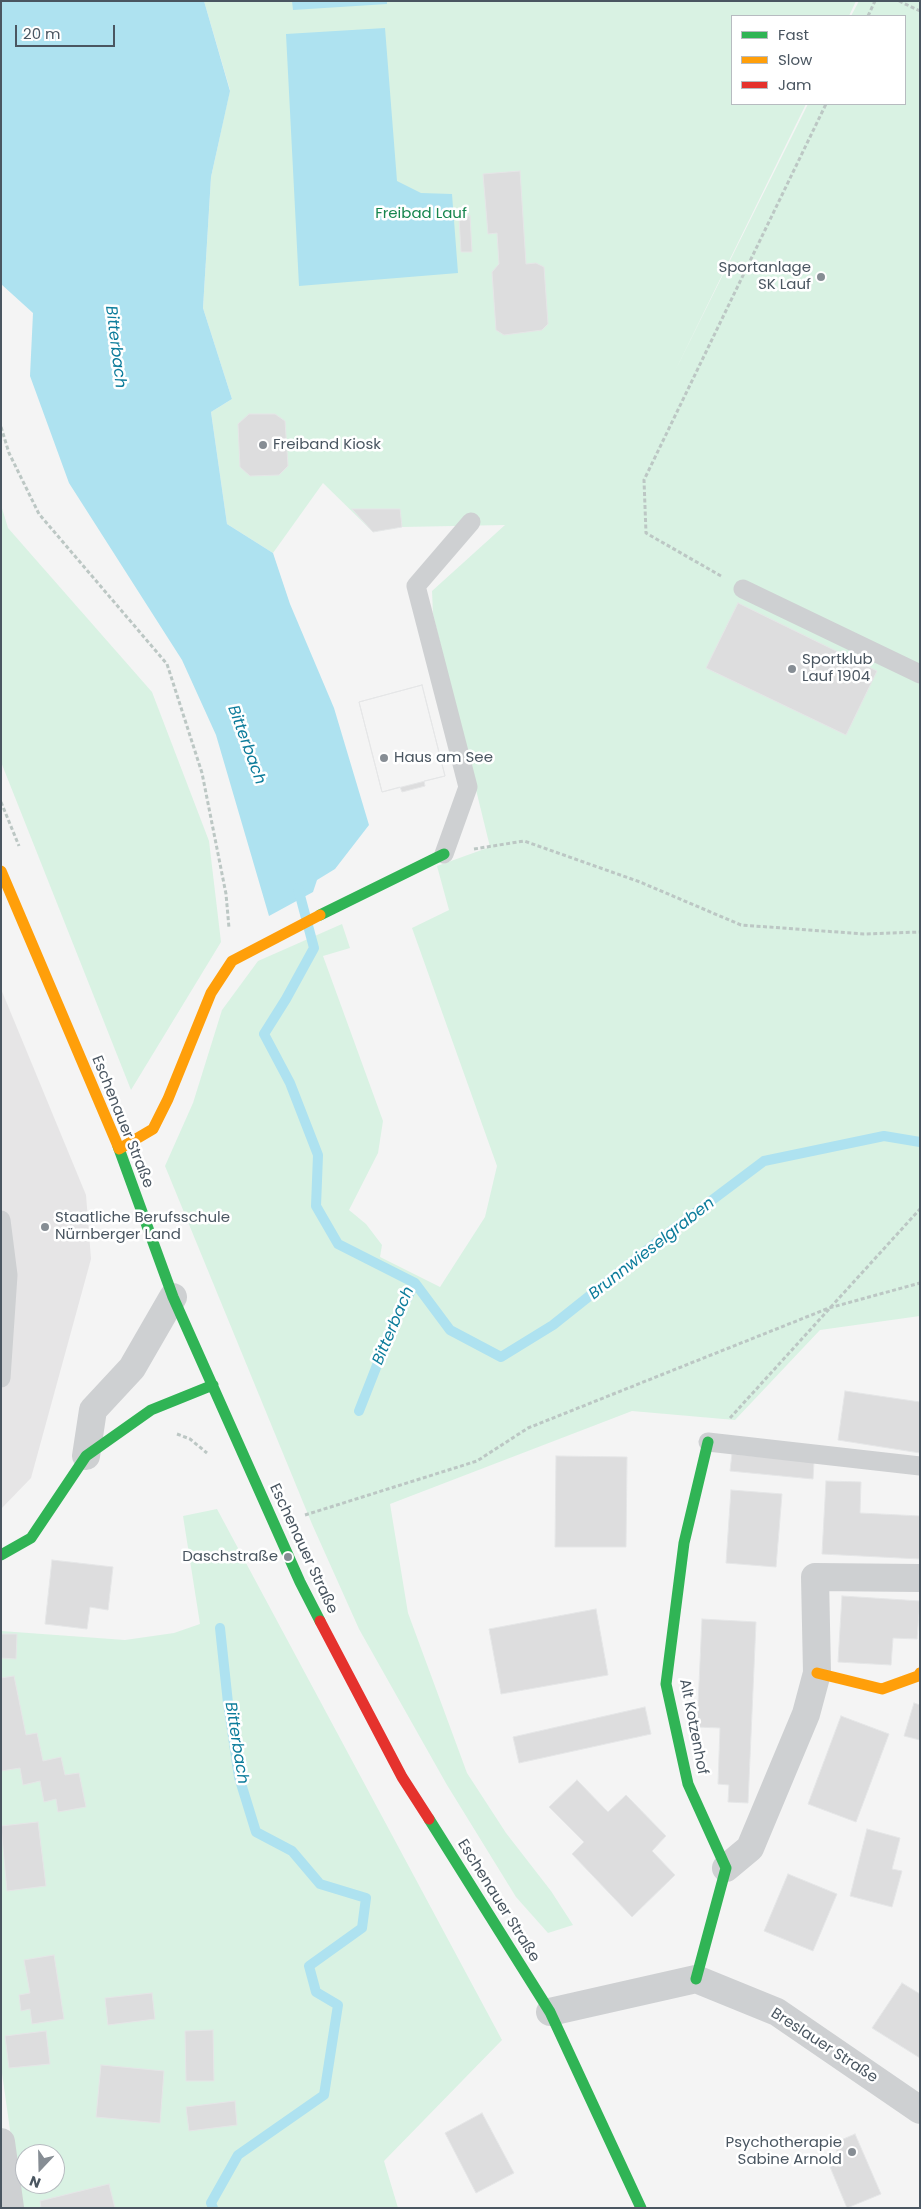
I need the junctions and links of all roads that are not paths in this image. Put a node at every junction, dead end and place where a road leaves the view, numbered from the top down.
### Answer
1 (471, 522) dead end
2 (743, 588) road end
3 (920, 674) edge
4 (444, 854) joint
5 (1, 871) edge
6 (119, 1149) junction
7 (1, 1220) edge
8 (173, 1297) junction
9 (1, 1378) edge
10 (213, 1385) junction
11 (708, 1442) joint
12 (86, 1456) junction
13 (920, 1466) edge
14 (1, 1555) edge
15 (920, 1578) edge
16 (816, 1673) junction
17 (920, 1673) edge
18 (726, 1868) junction
19 (696, 1979) junction
20 (550, 2012) junction
21 (920, 2110) edge
22 (1, 2142) edge
23 (10, 2208) edge
24 (641, 2208) edge

1 - 4 lane
2 - 3 lane
4 - 6 main road
5 - 6 main road, Eschenauer Straße
6 - 8 main road, Eschenauer Straße
7 - 9 lane
8 - 10 main road, Eschenauer Straße
8 - 12 street
10 - 12 main road
10 - 20 main road, Eschenauer Straße
11 - 13 lane
11 - 18 main road, Alt Kotzenhof
12 - 14 main road
15 - 16 street
16 - 17 main road
16 - 18 street
18 - 19 main road
19 - 20 street
19 - 21 street, Breslauer Straße
20 - 24 main road, Eschenauer Straße
22 - 23 street

